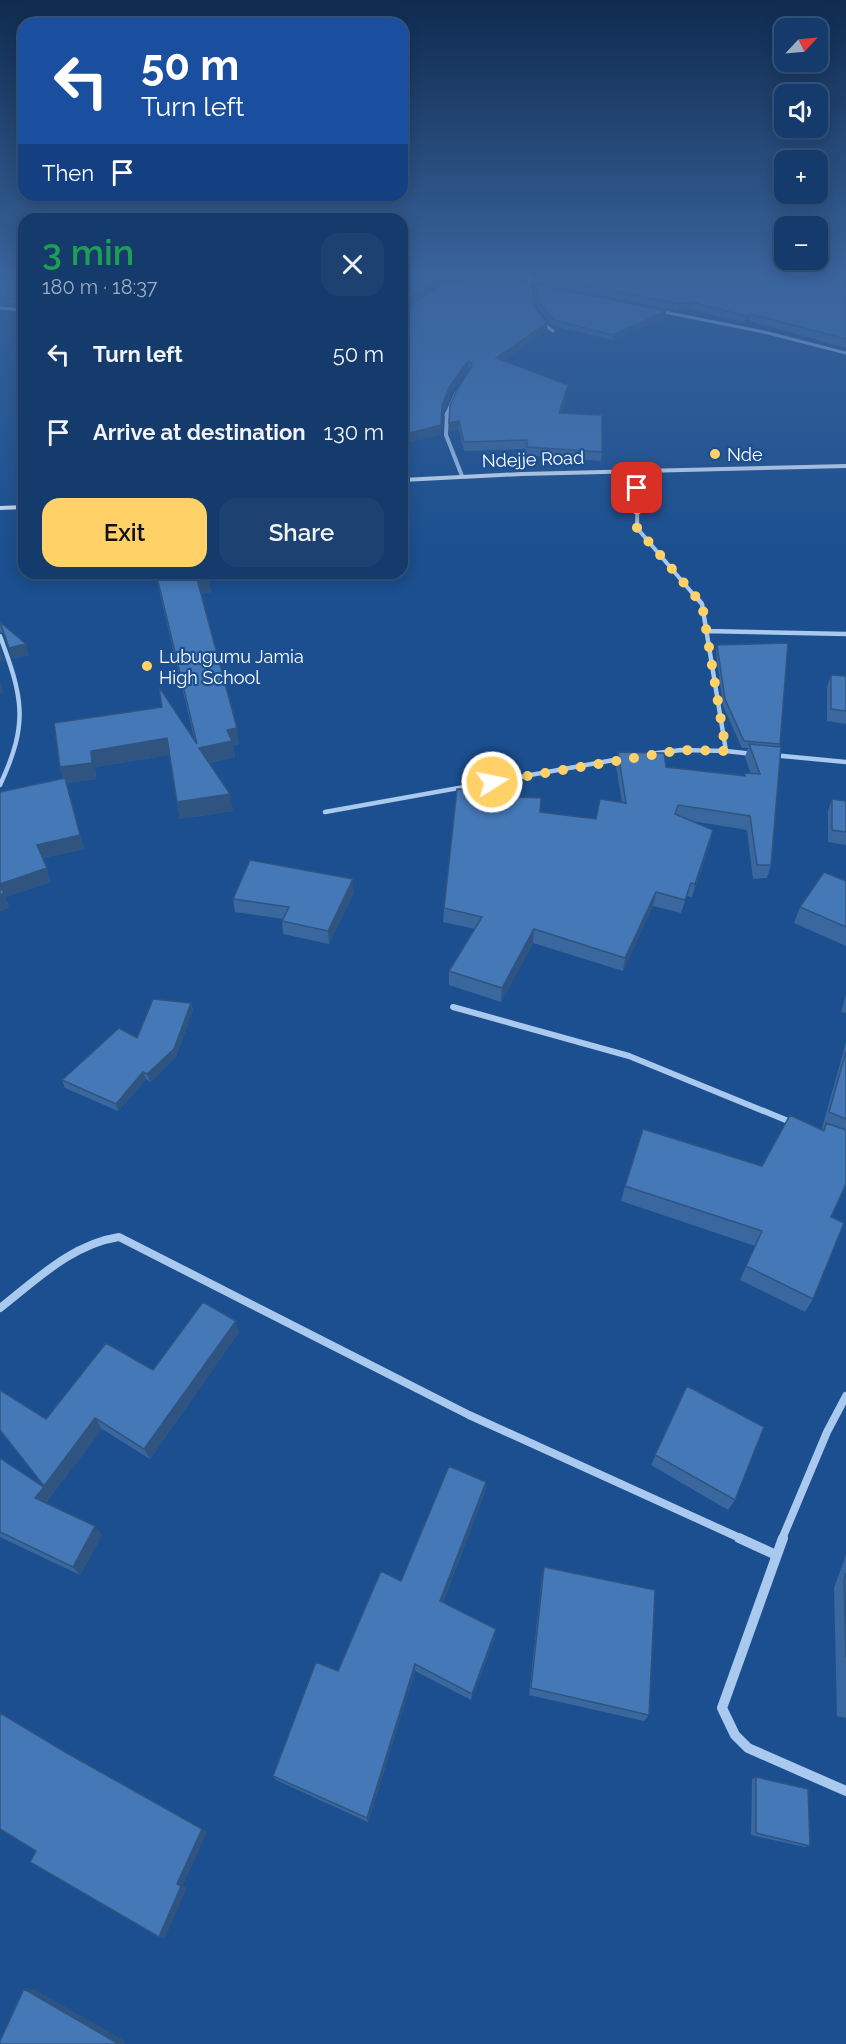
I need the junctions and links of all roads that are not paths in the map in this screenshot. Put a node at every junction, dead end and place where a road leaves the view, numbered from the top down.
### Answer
1 (458, 390) edge
2 (846, 466) edge
3 (638, 471) junction
4 (462, 476) junction
5 (408, 480) edge
6 (18, 507) edge
7 (0, 508) edge
8 (705, 631) junction
9 (846, 634) edge
10 (0, 636) edge
11 (726, 751) junction
12 (647, 754) edge
13 (636, 756) edge
14 (846, 762) edge
15 (0, 785) edge
16 (325, 812) dead end
17 (453, 1007) dead end
18 (805, 1128) edge
19 (0, 1308) edge
20 (846, 1396) edge
21 (776, 1556) junction
22 (846, 1791) edge

1 - 4 street
2 - 3 street, Ndejje Road
3 - 4 street, Ndejje Road
3 - 8 street
4 - 5 street, Ndejje Road
6 - 7 street
8 - 9 street
8 - 11 street
10 - 15 street
11 - 12 street
11 - 14 street
13 - 16 street
17 - 18 street
19 - 21 street
20 - 21 street
21 - 22 street

